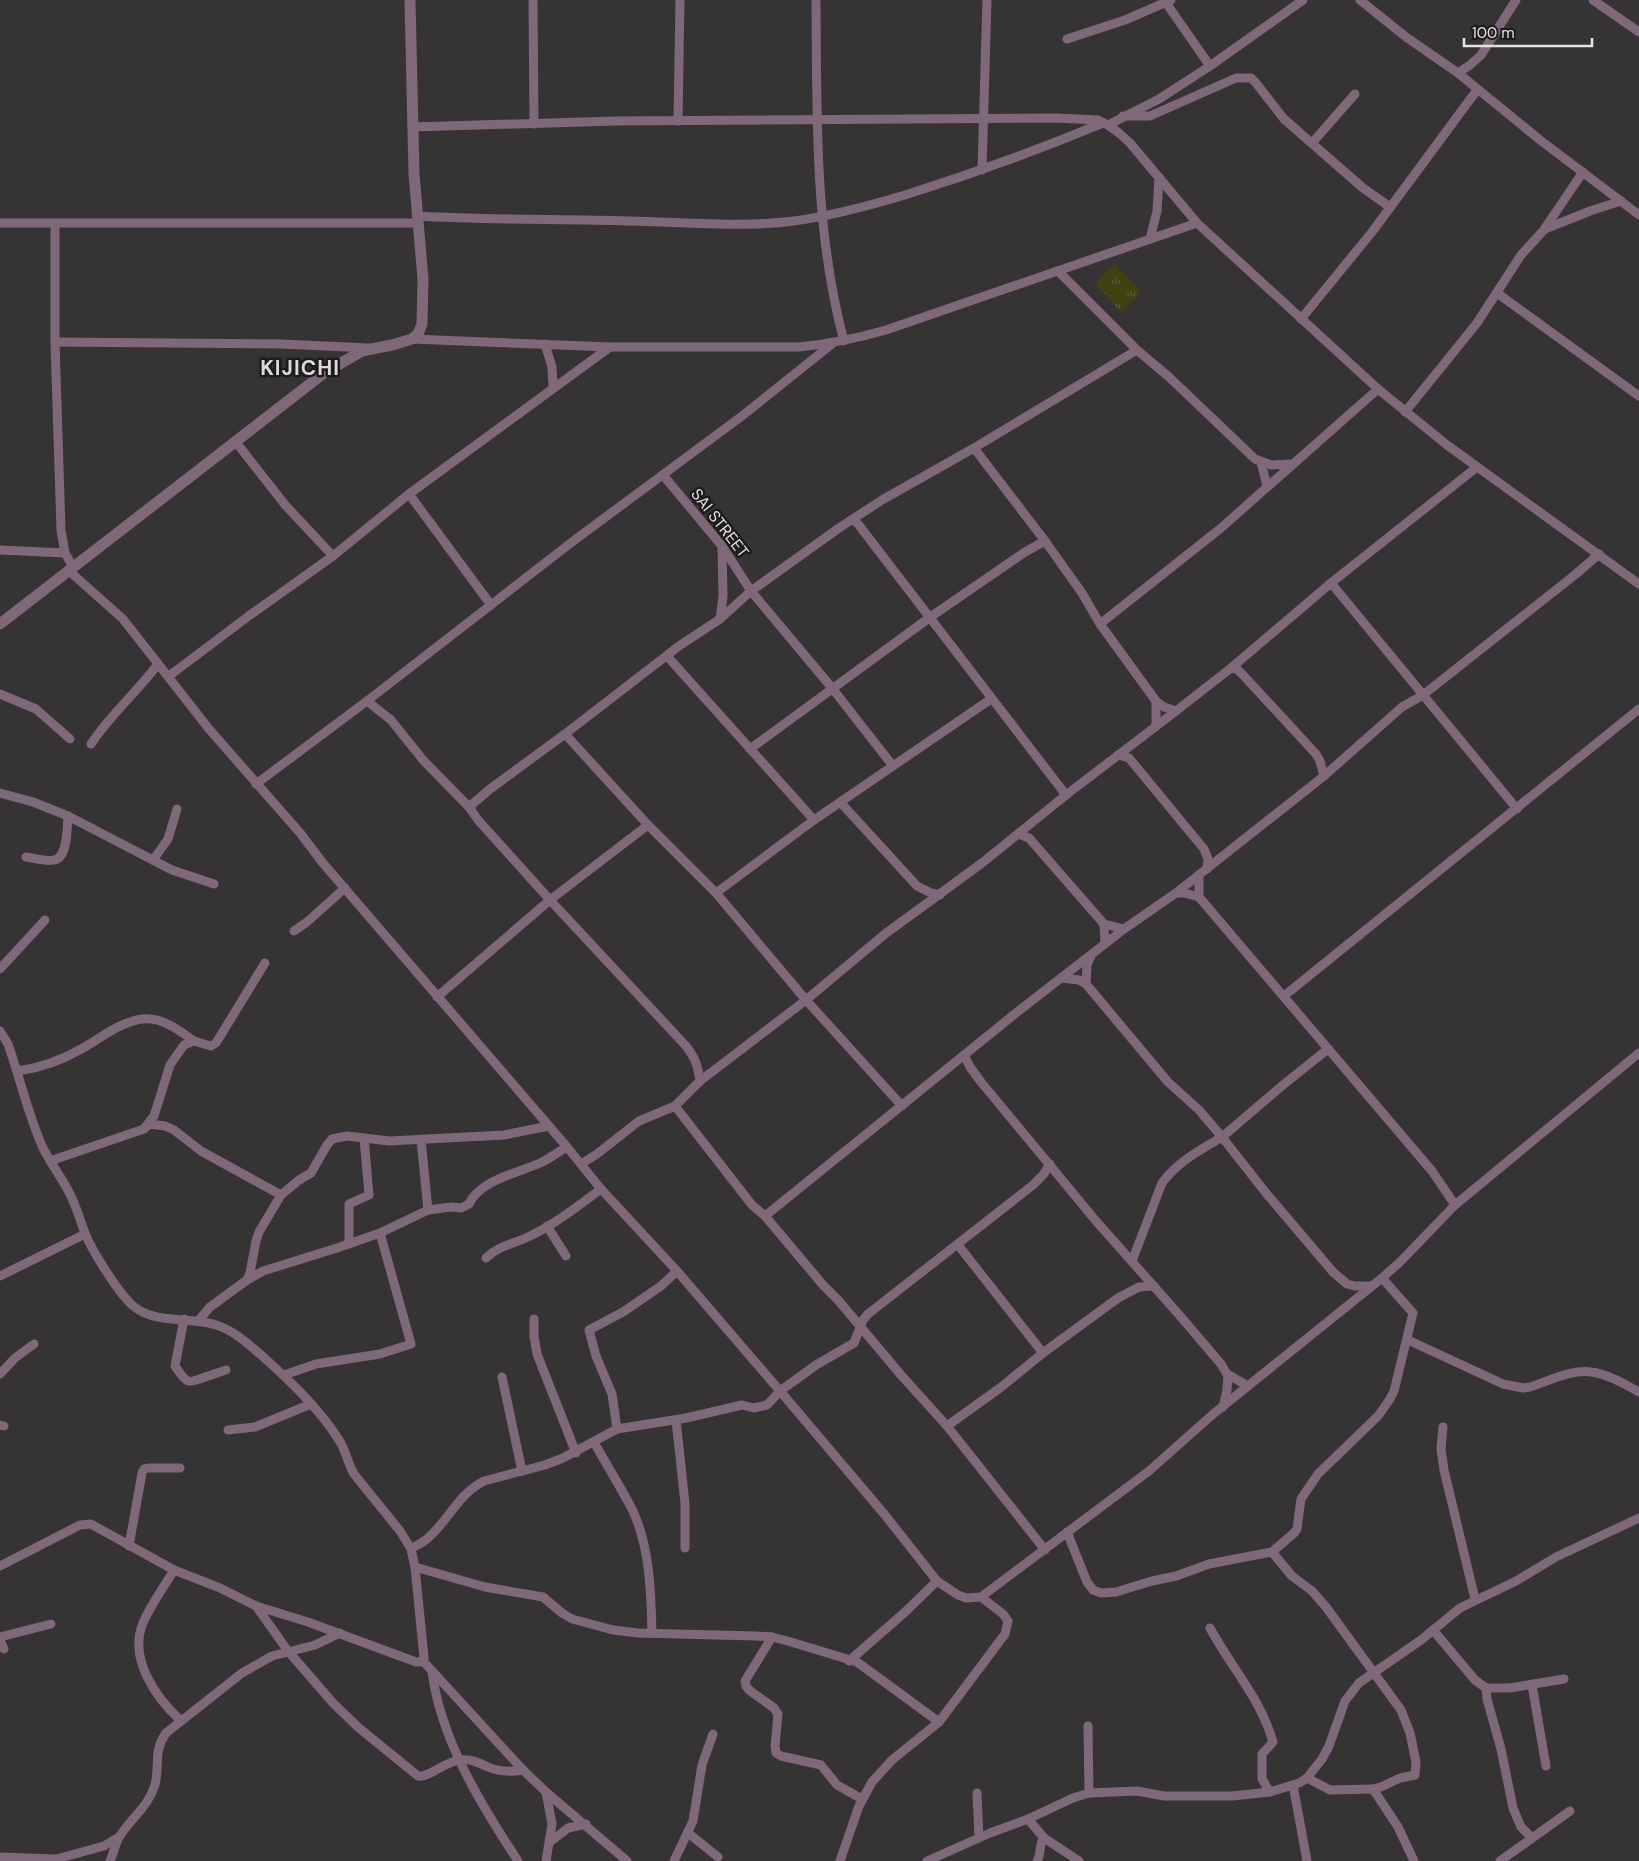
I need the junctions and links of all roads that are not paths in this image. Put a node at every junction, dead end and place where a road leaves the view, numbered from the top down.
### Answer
1 (410, 0) edge
2 (533, 0) edge
3 (680, 0) edge
4 (816, 0) edge
5 (987, 0) edge
6 (1303, 0) edge
7 (1360, 0) edge
8 (1516, 0) edge
9 (1593, 0) edge
10 (1167, 1) edge
11 (1639, 32) edge
12 (1067, 39) dead end
13 (1210, 66) junction
14 (1458, 73) junction
15 (1477, 90) junction
16 (1355, 94) dead end
17 (1124, 116) junction
18 (817, 119) junction
19 (984, 119) junction
20 (678, 121) junction
21 (534, 124) junction
22 (1106, 124) junction
23 (412, 128) junction
24 (1312, 144) junction
25 (982, 170) junction
26 (1583, 172) junction
27 (1159, 178) junction
28 (1621, 202) junction
29 (1390, 207) junction
30 (1639, 215) edge
31 (823, 216) junction
32 (417, 219) junction
33 (0, 223) edge
34 (1197, 223) junction
35 (55, 224) junction
36 (1543, 231) junction
37 (1150, 239) junction
38 (1058, 271) junction
39 (1497, 293) junction
40 (1301, 319) junction
41 (412, 339) junction
42 (844, 341) junction
43 (55, 342) junction
44 (834, 342) junction
45 (544, 344) junction
46 (610, 347) junction
47 (372, 348) junction
48 (1137, 350) junction
49 (553, 387) junction
50 (1378, 389) junction
51 (1639, 396) edge
52 (1405, 412) junction
53 (235, 441) junction
54 (974, 448) junction
55 (1261, 462) junction
56 (1291, 464) junction
57 (1477, 467) junction
58 (663, 475) junction
59 (1267, 486) junction
60 (409, 494) junction
61 (853, 520) junction
62 (1046, 541) junction
63 (722, 546) junction
64 (0, 550) edge
65 (65, 553) junction
66 (1598, 554) junction
67 (333, 556) junction
68 (70, 568) junction
69 (1331, 583) junction
70 (1639, 584) edge
71 (751, 591) junction
72 (491, 605) junction
73 (930, 618) junction
74 (720, 619) junction
75 (0, 624) edge
76 (1100, 624) junction
77 (667, 656) junction
78 (158, 664) junction
79 (1231, 668) junction
80 (169, 676) junction
81 (832, 688) junction
82 (0, 694) edge
83 (1423, 695) junction
84 (991, 700) junction
85 (367, 701) junction
86 (1156, 701) junction
87 (1639, 709) edge
88 (1176, 711) junction
89 (1156, 726) junction
90 (566, 734) junction
91 (70, 739) dead end
92 (90, 744) dead end
93 (750, 749) junction
94 (1118, 755) junction
95 (893, 766) junction
96 (1324, 776) junction
97 (256, 784) junction
98 (0, 793) edge
99 (1066, 795) junction
100 (841, 803) junction
101 (469, 807) junction
102 (1517, 809) junction
103 (177, 810) dead end
104 (68, 816) junction
105 (814, 820) junction
106 (648, 825) junction
107 (1019, 834) junction
108 (26, 857) dead end
109 (153, 860) junction
110 (1208, 869) junction
111 (1199, 876) junction
112 (214, 884) dead end
113 (345, 888) junction
114 (716, 893) junction
115 (1176, 893) junction
116 (940, 895) junction
117 (1200, 897) junction
118 (550, 900) junction
119 (45, 920) dead end
120 (1104, 924) junction
121 (1124, 929) junction
122 (294, 931) dead end
123 (1105, 944) junction
124 (1091, 956) junction
125 (265, 962) dead end
126 (0, 969) edge
127 (1062, 978) junction
128 (1086, 984) junction
129 (1284, 996) junction
130 (437, 997) junction
131 (806, 1000) junction
132 (0, 1031) edge
133 (194, 1041) junction
134 (1328, 1049) junction
135 (1639, 1053) edge
136 (964, 1055) junction
137 (18, 1071) junction
138 (700, 1081) junction
139 (675, 1106) junction
140 (902, 1106) junction
141 (549, 1126) junction
142 (144, 1129) junction
143 (1222, 1137) junction
144 (364, 1138) junction
145 (421, 1140) junction
146 (567, 1147) junction
147 (50, 1161) junction
148 (581, 1164) junction
149 (1050, 1164) junction
150 (600, 1189) junction
151 (281, 1195) junction
152 (1455, 1205) junction
153 (428, 1210) junction
154 (765, 1216) junction
155 (547, 1226) junction
156 (380, 1233) junction
157 (85, 1234) junction
158 (349, 1244) junction
159 (958, 1245) junction
160 (566, 1256) dead end
161 (486, 1258) dead end
162 (1132, 1261) junction
163 (677, 1271) junction
164 (0, 1276) edge
165 (1382, 1278) junction
166 (247, 1280) junction
167 (1154, 1286) junction
168 (1371, 1286) junction
169 (534, 1318) dead end
170 (184, 1319) junction
171 (199, 1320) junction
172 (861, 1328) junction
173 (1408, 1340) junction
174 (34, 1344) dead end
175 (1043, 1353) junction
176 (226, 1370) dead end
177 (0, 1374) edge
178 (1227, 1374) junction
179 (284, 1375) junction
180 (502, 1377) dead end
181 (1248, 1386) junction
182 (780, 1391) junction
183 (1639, 1392) edge
184 (311, 1404) junction
185 (1223, 1407) junction
186 (676, 1420) junction
187 (947, 1426) junction
188 (1443, 1427) dead end
189 (617, 1429) junction
190 (228, 1430) dead end
191 (594, 1442) junction
192 (576, 1453) junction
193 (180, 1468) dead end
194 (522, 1470) junction
195 (1639, 1518) edge
196 (1067, 1532) junction
197 (129, 1546) junction
198 (685, 1548) dead end
199 (411, 1549) junction
200 (1046, 1550) junction
201 (1272, 1552) junction
202 (0, 1566) edge
203 (415, 1567) junction
204 (174, 1570) junction
205 (938, 1581) junction
206 (981, 1597) junction
207 (1476, 1600) junction
208 (256, 1606) junction
209 (51, 1624) dead end
210 (1210, 1628) dead end
211 (1434, 1630) junction
212 (340, 1634) junction
213 (652, 1634) junction
214 (0, 1637) edge
215 (772, 1637) junction
216 (288, 1651) junction
217 (422, 1661) junction
218 (849, 1661) junction
219 (432, 1670) junction
220 (1373, 1674) junction
221 (1564, 1679) dead end
222 (1532, 1685) junction
223 (1486, 1688) junction
224 (181, 1721) junction
225 (939, 1722) junction
226 (1088, 1726) dead end
227 (713, 1734) dead end
228 (459, 1760) junction
229 (1546, 1766) dead end
230 (523, 1770) junction
231 (1307, 1778) junction
232 (1292, 1786) junction
233 (1373, 1789) junction
234 (546, 1792) junction
235 (1270, 1792) junction
236 (977, 1793) dead end
237 (1088, 1793) junction
238 (862, 1799) junction
239 (1570, 1811) dead end
240 (1028, 1819) junction
241 (586, 1824) junction
242 (688, 1833) junction
243 (119, 1837) junction
244 (1532, 1837) junction
245 (979, 1838) junction
246 (1044, 1838) junction
247 (550, 1842) junction
248 (0, 1857) edge
249 (718, 1857) dead end
250 (1505, 1860) edge
251 (110, 1861) edge
252 (518, 1861) edge
253 (546, 1861) edge
254 (628, 1861) edge
255 (674, 1861) edge
256 (840, 1861) edge
257 (927, 1861) edge
258 (1037, 1861) edge
259 (1079, 1861) edge
260 (1307, 1861) edge
261 (1414, 1861) edge

1 - 23 street
2 - 21 street
3 - 20 street
4 - 18 street
5 - 19 street
6 - 13 street
7 - 14 street
8 - 14 street
9 - 11 street
10 - 12 street
10 - 13 street
13 - 17 street
14 - 15 street
15 - 26 street
15 - 29 street
16 - 24 street
17 - 22 street
17 - 24 street
18 - 19 street
18 - 20 street
18 - 31 street
19 - 22 street
19 - 25 street
20 - 21 street
21 - 23 street
22 - 25 street
22 - 27 street
23 - 32 street
24 - 29 street
25 - 31 street
26 - 28 street
26 - 36 street
27 - 34 street
27 - 37 street
28 - 30 street
28 - 36 street
29 - 40 street
31 - 32 street
31 - 42 street
32 - 35 street
32 - 41 street
33 - 35 street
34 - 37 street
34 - 40 street
35 - 43 street
36 - 39 street
37 - 38 street
38 - 42 street
38 - 48 street
39 - 51 street
39 - 52 street
40 - 50 street
41 - 45 street
41 - 47 street
42 - 44 street
43 - 47 street
43 - 65 street
44 - 46 street
44 - 58 street
45 - 46 street
45 - 49 street
46 - 49 street
47 - 53 street
48 - 54 street
48 - 55 street
49 - 60 street
50 - 52 street
50 - 56 street
52 - 57 street
53 - 67 street
53 - 68 street
54 - 61 street
54 - 62 street
55 - 56 street
55 - 59 street
56 - 59 street
57 - 66 street
57 - 69 street
58 - 63 street, SAI STREET
58 - 72 street
59 - 76 street
60 - 67 street
60 - 72 street
61 - 71 street
61 - 73 street
62 - 73 street
62 - 76 street
63 - 71 street, SAI STREET
63 - 74 street
64 - 65 street
65 - 68 street
66 - 70 street
66 - 83 street
67 - 80 street
68 - 75 street
68 - 78 street
69 - 79 street
69 - 83 street
71 - 74 street
71 - 81 street, SAI STREET
72 - 85 street
73 - 81 street
73 - 84 street
74 - 77 street
76 - 86 street
77 - 90 street
77 - 93 street
78 - 80 street
78 - 92 street
79 - 88 street
79 - 96 street
80 - 97 street
81 - 93 street
81 - 95 street, SAI STREET
82 - 91 street
83 - 96 street
83 - 102 street
84 - 95 street
84 - 99 street
85 - 97 street
85 - 101 street
86 - 88 street
86 - 89 street
87 - 102 street
88 - 89 street
89 - 94 street
90 - 101 street
90 - 106 street
93 - 105 street
94 - 99 street
94 - 110 street
95 - 100 street
96 - 110 street
97 - 113 street
98 - 104 street
99 - 107 street
100 - 105 street
100 - 116 street
101 - 118 street
102 - 129 street
103 - 109 street
104 - 108 street
104 - 109 street
105 - 114 street
106 - 114 street
106 - 118 street
107 - 116 street
107 - 120 street
109 - 112 street
110 - 111 street
111 - 115 street
111 - 117 street
113 - 122 street
113 - 130 street
114 - 131 street
115 - 117 street
115 - 121 street
116 - 131 street
117 - 129 street
118 - 130 street
118 - 138 street
119 - 126 street
120 - 121 street
120 - 123 street
121 - 123 street
123 - 124 street
124 - 127 street
124 - 128 street
125 - 133 street
127 - 128 street
127 - 136 street
128 - 143 street
129 - 134 street
130 - 141 street
131 - 138 street
131 - 140 street
132 - 137 street
133 - 137 street
133 - 142 street
134 - 143 street
134 - 152 street
135 - 152 street
136 - 140 street
136 - 149 street
137 - 147 street
138 - 139 street
139 - 148 street
139 - 154 street
140 - 154 street
141 - 145 street
141 - 146 street
142 - 147 street
142 - 151 street
143 - 162 street
143 - 168 street
144 - 145 street
144 - 151 street
144 - 158 street
145 - 153 street
146 - 148 street
146 - 153 street
147 - 157 street
148 - 150 street
149 - 159 street
149 - 162 street
150 - 155 street
150 - 163 street
151 - 166 street
152 - 165 street
153 - 156 street
154 - 172 street
155 - 160 street
155 - 161 street
156 - 158 street
156 - 179 street
157 - 164 street
157 - 170 street
158 - 166 street
159 - 172 street
159 - 175 street
162 - 167 street
163 - 182 street
163 - 189 street
165 - 168 street
165 - 173 street
166 - 171 street
167 - 175 street
167 - 178 street
168 - 181 street
169 - 192 street
170 - 171 street
170 - 176 street
171 - 179 street
172 - 182 street
172 - 187 street
173 - 183 street
173 - 201 street
174 - 177 street
175 - 187 street
178 - 181 street
178 - 185 street
179 - 184 street
180 - 194 street
181 - 185 street
182 - 186 street
182 - 205 street
184 - 190 street
184 - 199 street
185 - 196 street
186 - 189 street
186 - 198 street
187 - 200 street
188 - 207 street
189 - 191 street
191 - 192 street
191 - 213 street
192 - 194 street
193 - 197 street
194 - 199 street
195 - 207 street
196 - 200 street
196 - 201 street
197 - 202 street
197 - 204 street
199 - 203 street
200 - 206 street
201 - 220 street
203 - 213 street
203 - 217 street
204 - 208 street
204 - 224 street
205 - 206 street
205 - 218 street
206 - 225 street
207 - 211 street
208 - 212 street
208 - 216 street
209 - 214 street
210 - 235 street
211 - 220 street
211 - 223 street
212 - 216 street
212 - 217 street
213 - 215 street
215 - 218 street
215 - 238 street
216 - 224 street
216 - 228 street
217 - 219 street
218 - 225 street
219 - 228 street
219 - 230 street
220 - 231 street
220 - 233 street
221 - 222 street
222 - 223 street
222 - 229 street
223 - 244 street
224 - 243 street
225 - 238 street
226 - 237 street
227 - 242 street
228 - 230 street
228 - 252 street
230 - 234 street
231 - 232 street
231 - 233 street
232 - 235 street
232 - 260 street
233 - 261 street
234 - 241 street
234 - 247 street
235 - 237 street
236 - 245 street
237 - 240 street
238 - 256 street
239 - 244 street
240 - 245 street
240 - 246 street
241 - 247 street
241 - 254 street
242 - 249 street
242 - 255 street
243 - 248 street
243 - 251 street
244 - 250 street
245 - 257 street
246 - 258 street
246 - 259 street
247 - 253 street

